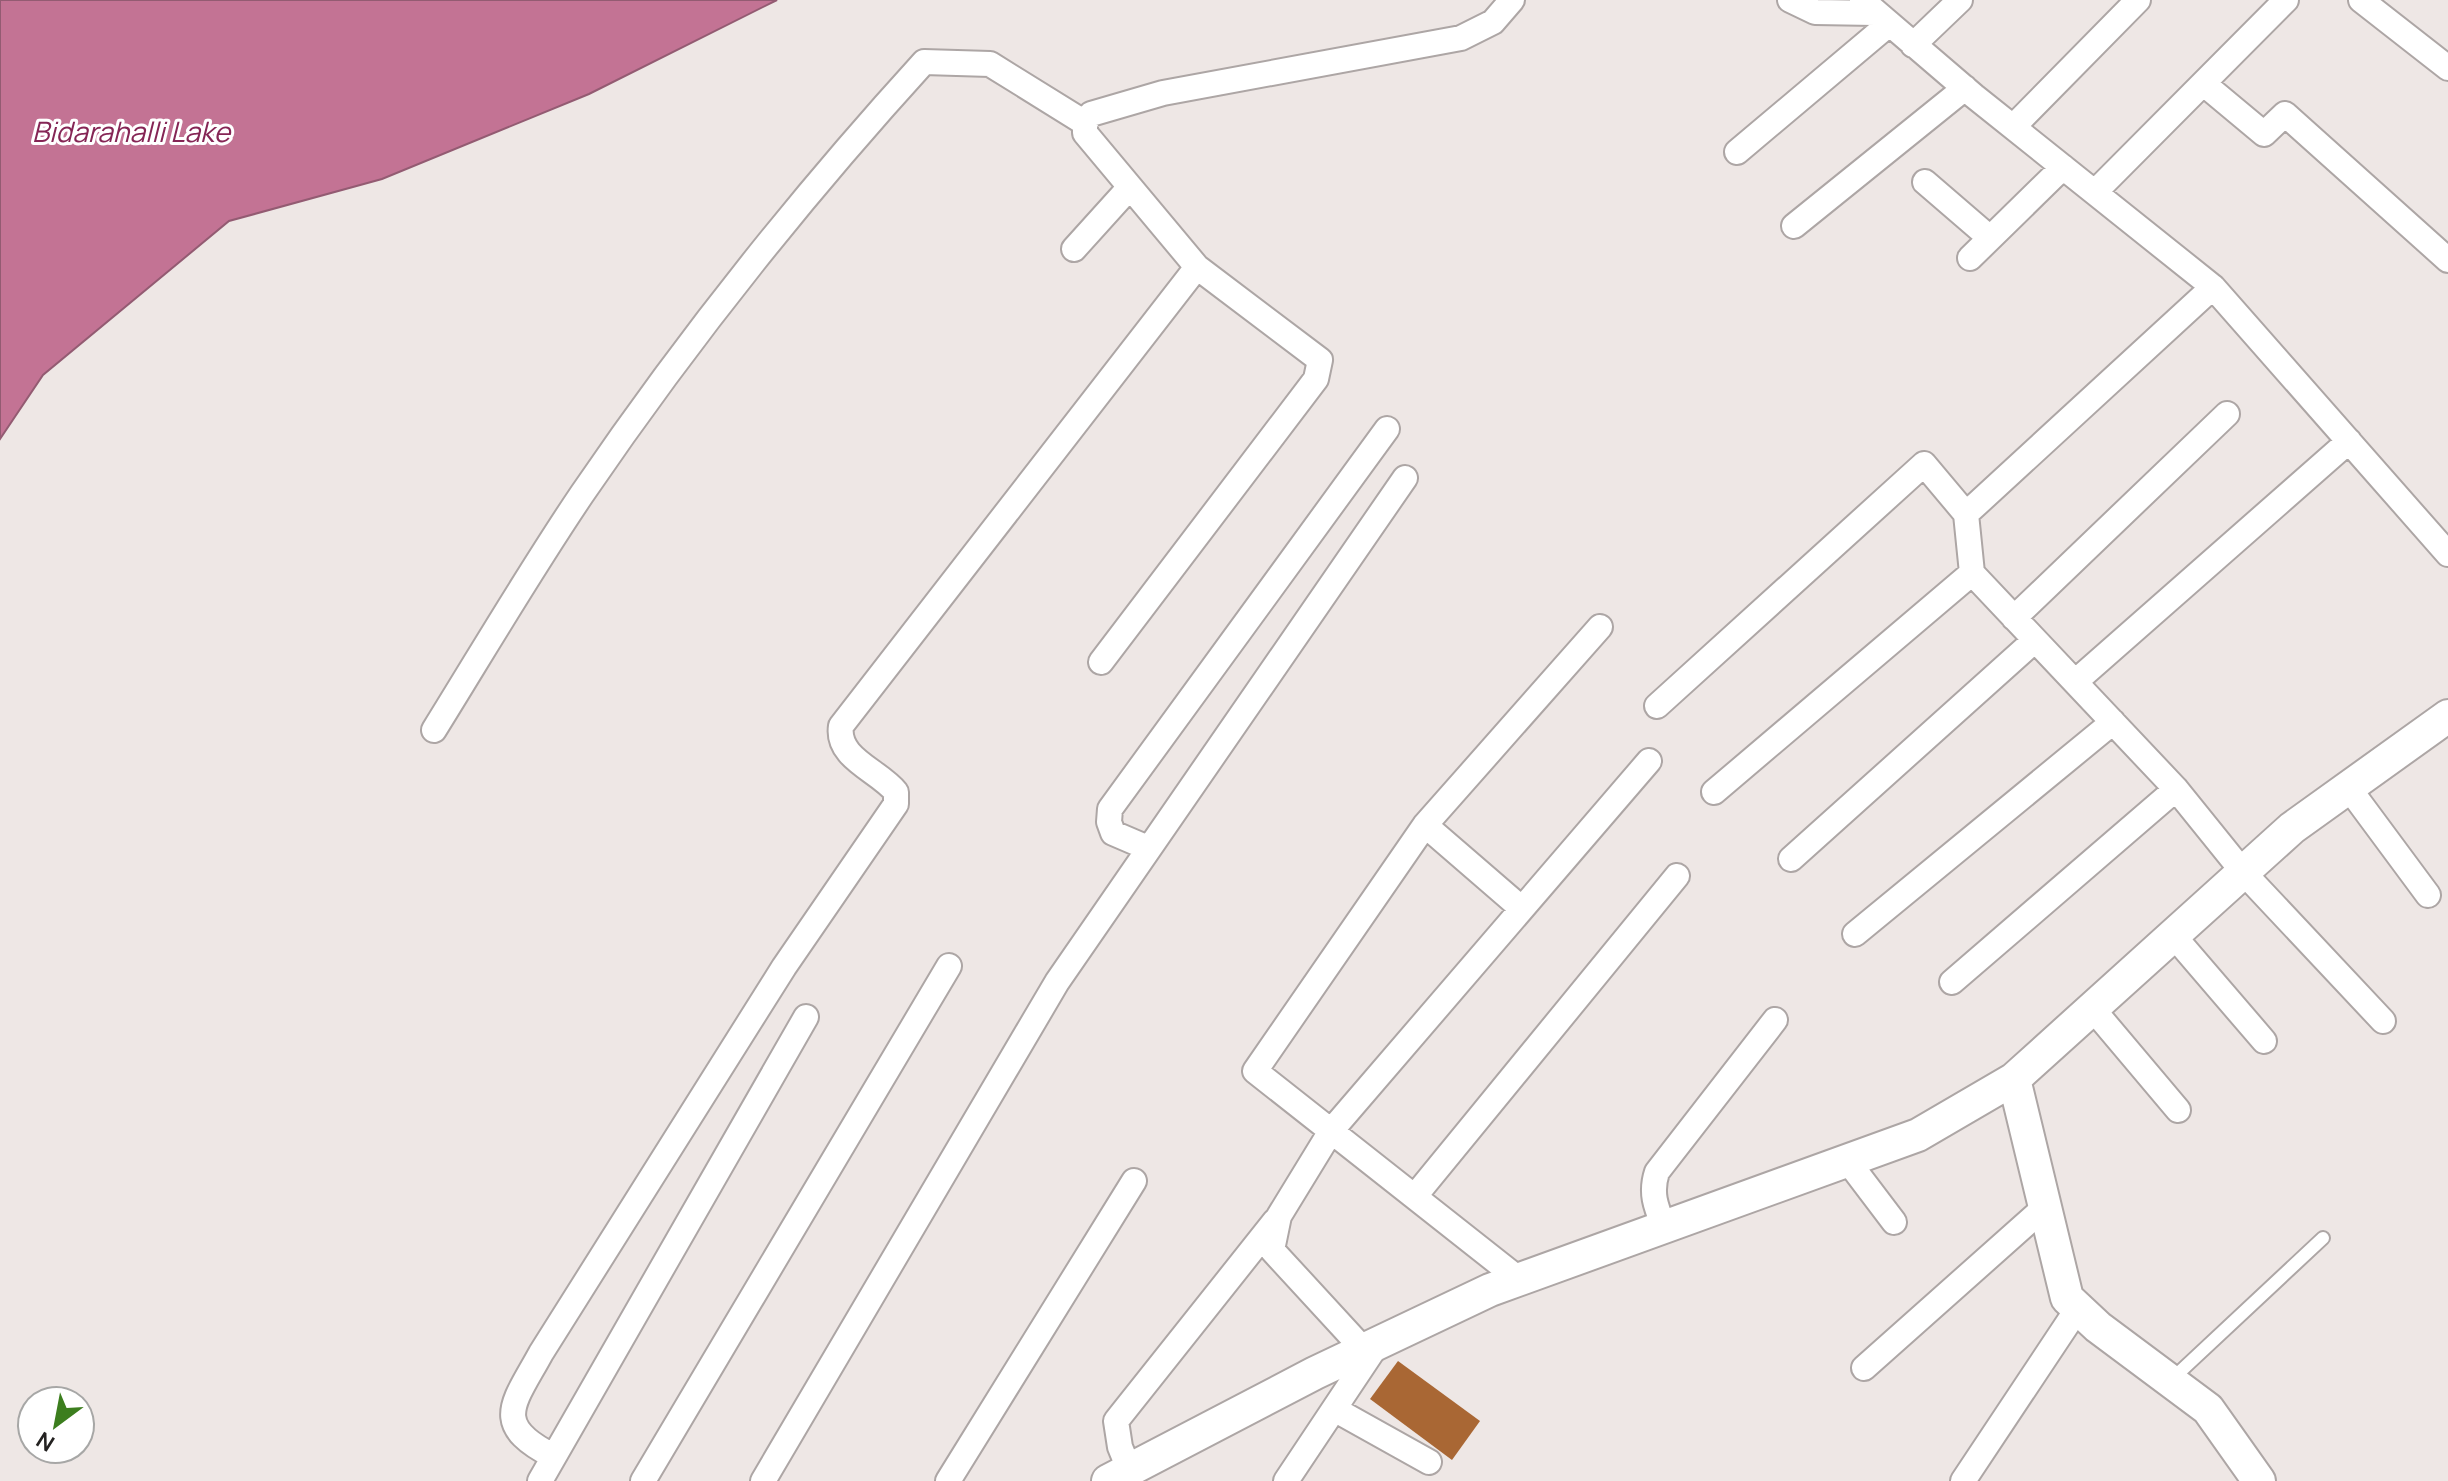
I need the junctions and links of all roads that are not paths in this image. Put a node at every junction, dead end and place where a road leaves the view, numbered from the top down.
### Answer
1 (1512, 0) edge
2 (1790, 0) edge
3 (1960, 0) edge
4 (2138, 0) edge
5 (2286, 0) edge
6 (2362, 0) edge
7 (1875, 12) edge
8 (1913, 45) junction
9 (2448, 68) edge
10 (2204, 84) junction
11 (1965, 88) junction
12 (1085, 123) junction
13 (2013, 127) junction
14 (1737, 152) dead end
15 (2063, 167) junction
16 (1925, 182) dead end
17 (1130, 187) junction
18 (2095, 192) junction
19 (1794, 226) dead end
20 (1990, 238) junction
21 (1074, 249) dead end
22 (1970, 258) dead end
23 (2448, 260) edge
24 (1197, 267) junction
25 (2213, 287) junction
26 (2227, 414) dead end
27 (1387, 429) dead end
28 (2349, 441) junction
29 (1405, 478) dead end
30 (1966, 514) junction
31 (2448, 554) edge
32 (1972, 573) junction
33 (2014, 618) junction
34 (1600, 627) dead end
35 (2035, 640) junction
36 (1101, 662) dead end
37 (2075, 682) junction
38 (1657, 706) dead end
39 (2448, 716) edge
40 (2113, 722) junction
41 (434, 730) dead end
42 (1649, 761) dead end
43 (2348, 787) junction
44 (2176, 789) junction
45 (1714, 792) dead end
46 (1425, 825) junction
47 (1148, 848) junction
48 (1791, 859) dead end
49 (2243, 872) junction
50 (1677, 876) dead end
51 (2428, 895) dead end
52 (1521, 908) junction
53 (1855, 934) dead end
54 (2173, 935) junction
55 (949, 966) dead end
56 (1952, 982) dead end
57 (2092, 1008) junction
58 (806, 1017) dead end
59 (1775, 1020) dead end
60 (2383, 1021) dead end
61 (2264, 1041) dead end
62 (2014, 1079) junction
63 (2178, 1110) dead end
64 (1331, 1131) junction
65 (1847, 1160) junction
66 (1134, 1181) dead end
67 (1415, 1196) junction
68 (2045, 1207) junction
69 (1279, 1216) junction
70 (1894, 1222) dead end
71 (1664, 1227) junction
72 (2323, 1238) dead end
73 (1520, 1280) junction
74 (2078, 1308) junction
75 (1371, 1346) junction
76 (1864, 1368) dead end
77 (2170, 1381) junction
78 (1334, 1409) junction
79 (553, 1456) junction
80 (1429, 1462) dead end
81 (1118, 1475) edge
82 (540, 1481) edge
83 (643, 1481) edge
84 (763, 1481) edge
85 (948, 1481) edge
86 (1286, 1481) edge
87 (1963, 1481) edge
88 (2259, 1481) edge

1 - 12 street
2 - 7 street
3 - 8 street
4 - 13 street
5 - 10 street
6 - 9 street
7 - 8 street
7 - 14 street
8 - 11 street
10 - 18 street
10 - 23 street
11 - 13 street
11 - 19 street
12 - 17 street
12 - 41 street
13 - 15 street
15 - 18 street
15 - 20 street
16 - 20 street
17 - 21 street
17 - 24 street
18 - 25 street
20 - 22 street
24 - 36 street
24 - 79 street
25 - 28 street
25 - 30 street
26 - 33 street
27 - 47 street
28 - 31 street
28 - 37 street
29 - 47 street
30 - 32 street
30 - 38 street
32 - 33 street
32 - 45 street
33 - 35 street
34 - 46 street
35 - 37 street
35 - 48 street
37 - 40 street
39 - 43 main road
40 - 44 street
40 - 53 street
42 - 52 street
43 - 49 main road
43 - 51 street
44 - 49 street
44 - 56 street
46 - 52 street
46 - 64 street
47 - 84 street
49 - 54 main road
49 - 60 street
50 - 67 street
52 - 64 street
54 - 57 main road
54 - 61 street
55 - 83 street
57 - 62 main road
57 - 63 street
58 - 79 street
59 - 71 street
62 - 65 main road
62 - 68 main road
64 - 67 street
64 - 69 street
65 - 70 street
65 - 71 main road
66 - 85 street
67 - 73 street
68 - 74 main road
68 - 76 street
69 - 75 street
69 - 81 street
71 - 73 main road
72 - 77 lane
73 - 75 main road
74 - 77 main road
74 - 87 street
75 - 78 street
75 - 81 main road
77 - 88 main road
78 - 80 street
78 - 86 street
79 - 82 street

